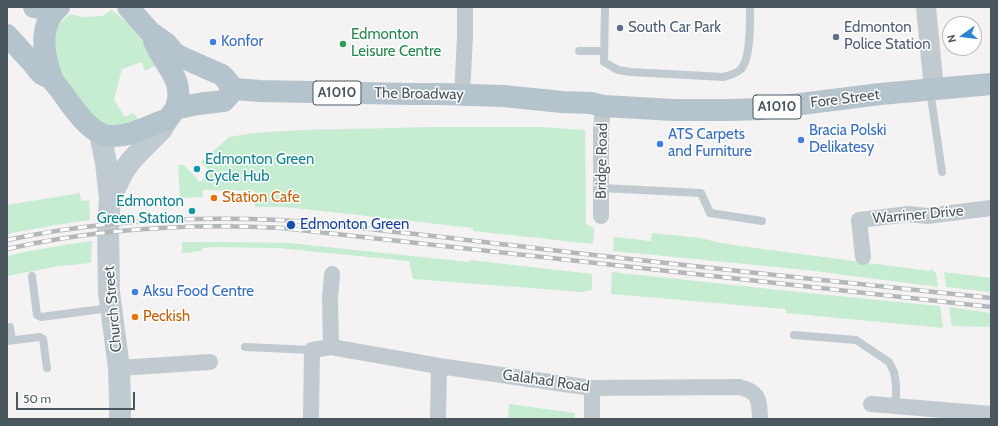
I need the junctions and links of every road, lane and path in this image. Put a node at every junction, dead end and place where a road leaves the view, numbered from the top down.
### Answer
1 (128, 7) edge
2 (465, 7) edge
3 (605, 7) edge
4 (750, 7) edge
5 (926, 7) edge
6 (49, 8) edge
7 (150, 32) junction
8 (7, 35) edge
9 (579, 51) dead end
10 (604, 51) junction
11 (52, 79) junction
12 (991, 84) edge
13 (234, 89) junction
14 (932, 90) junction
15 (462, 95) junction
16 (603, 106) junction
17 (171, 114) junction
18 (100, 133) junction
19 (942, 172) dead end
20 (601, 188) junction
21 (110, 198) junction
22 (991, 208) edge
23 (601, 216) dead end
24 (762, 221) dead end
25 (863, 257) dead end
26 (332, 274) dead end
27 (32, 276) dead end
28 (111, 308) junction
29 (10, 327) dead end
30 (794, 335) dead end
31 (9, 340) edge
32 (245, 347) dead end
33 (331, 347) junction
34 (312, 350) junction
35 (210, 362) dead end
36 (439, 366) junction
37 (47, 368) dead end
38 (119, 368) junction
39 (592, 388) junction
40 (871, 404) dead end
41 (896, 406) junction
42 (991, 414) edge
43 (120, 419) edge
44 (311, 419) edge
45 (438, 419) edge
46 (592, 419) edge
47 (760, 419) edge

1 - 7 main road
2 - 15 street
3 - 10 lane
4 - 10 lane
5 - 14 street
6 - 11 main road
7 - 13 main road
7 - 17 main road
8 - 11 main road
9 - 10 lane
11 - 18 main road
12 - 14 main road, Fore Street / A1010
13 - 15 main road, The Broadway / A1010
13 - 17 main road
14 - 16 main road, Fore Street / A1010
14 - 19 lane
15 - 16 main road, The Broadway / A1010
16 - 20 street, Bridge Road
17 - 18 main road
17 - 21 main road, Church Street
18 - 21 main road, Church Street
20 - 23 street, Bridge Road
20 - 24 lane
21 - 28 main road, Church Street
22 - 25 street, Warriner Drive
26 - 33 street
27 - 28 lane
28 - 38 main road, Church Street
29 - 31 lane
30 - 41 lane
31 - 37 lane
32 - 34 lane
33 - 34 street, Galahad Road
33 - 36 street, Galahad Road
34 - 44 street
35 - 38 street
36 - 39 street, Galahad Road
36 - 45 street
38 - 43 main road, Church Street
39 - 46 street
39 - 47 street, Galahad Road
40 - 41 street
41 - 42 street

